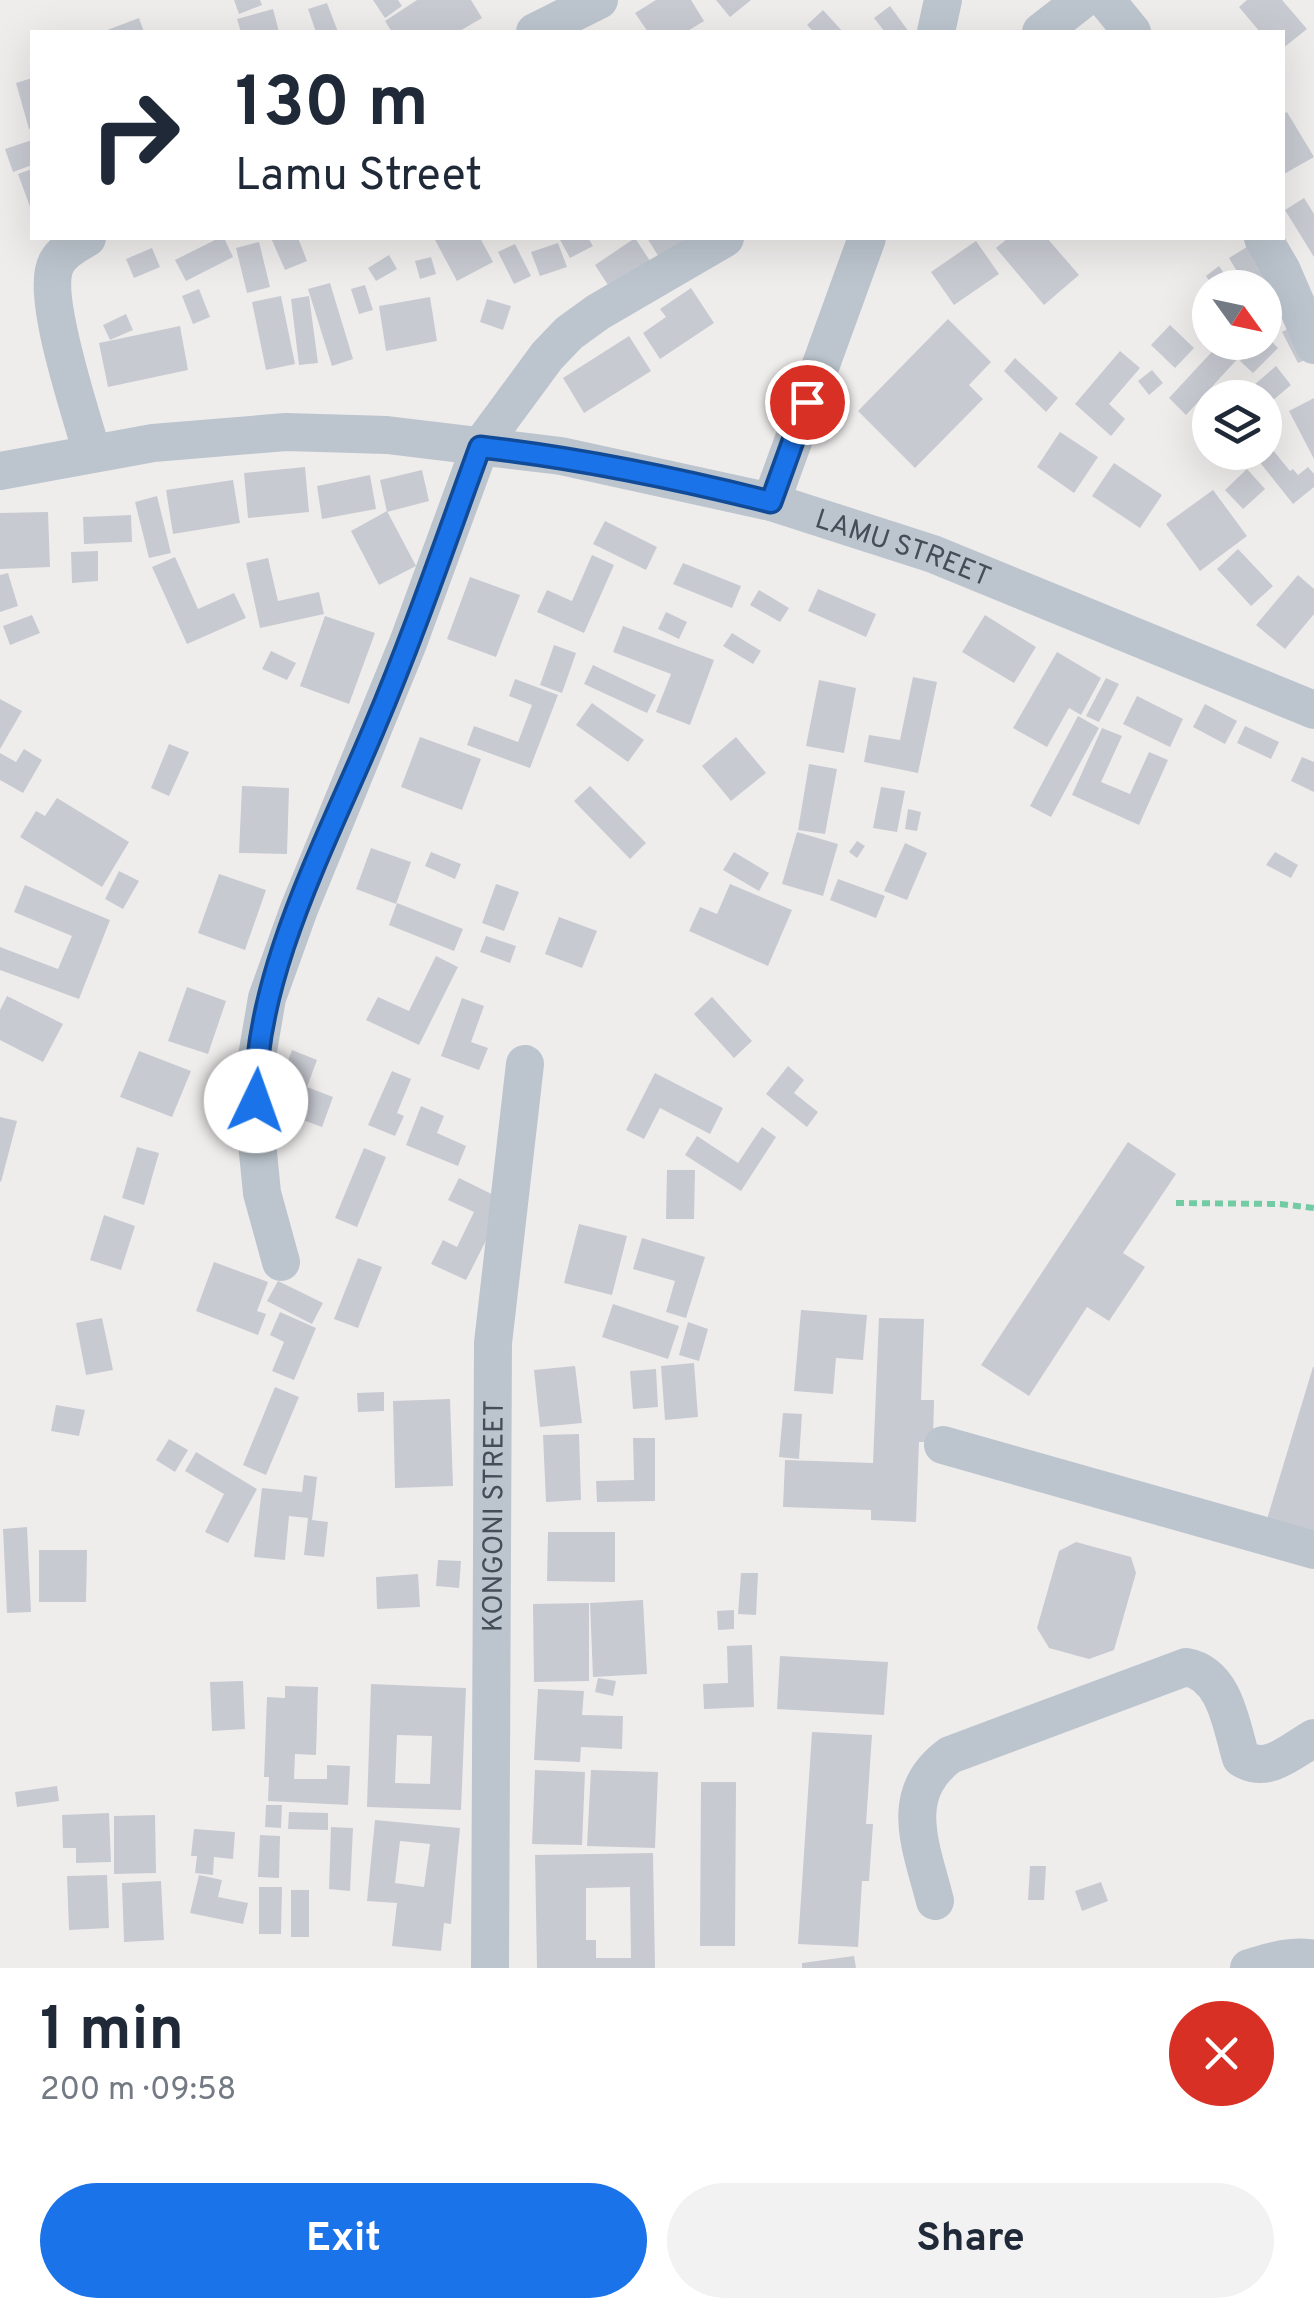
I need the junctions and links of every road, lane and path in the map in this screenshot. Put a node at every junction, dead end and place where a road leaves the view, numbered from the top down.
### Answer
1 (599, 0) edge
2 (943, 0) edge
3 (1082, 0) edge
4 (1106, 0) edge
5 (539, 30) edge
6 (936, 30) edge
7 (1044, 30) edge
8 (1130, 30) edge
9 (85, 240) edge
10 (723, 240) edge
11 (866, 240) edge
12 (1264, 240) edge
13 (1314, 345) edge
14 (480, 447) junction
15 (92, 454) junction
16 (0, 471) edge
17 (771, 502) junction
18 (1314, 710) edge
19 (525, 1064) dead end
20 (1176, 1203) dead end
21 (1314, 1208) edge
22 (282, 1262) dead end
23 (943, 1445) dead end
24 (1314, 1550) edge
25 (1314, 1738) edge
26 (935, 1901) dead end
27 (1314, 1958) edge
28 (490, 1968) edge
29 (1248, 1968) edge

1 - 5 street
2 - 6 street
3 - 7 street
4 - 8 street
9 - 15 street
10 - 14 street
11 - 17 street
12 - 13 street
14 - 15 street, LAMU STREET
14 - 17 street, LAMU STREET
14 - 22 street
15 - 16 street, LAMU STREET
17 - 18 street, LAMU STREET
19 - 28 street, KONGONI STREET
20 - 21 path
23 - 24 street
25 - 26 street
27 - 29 street

